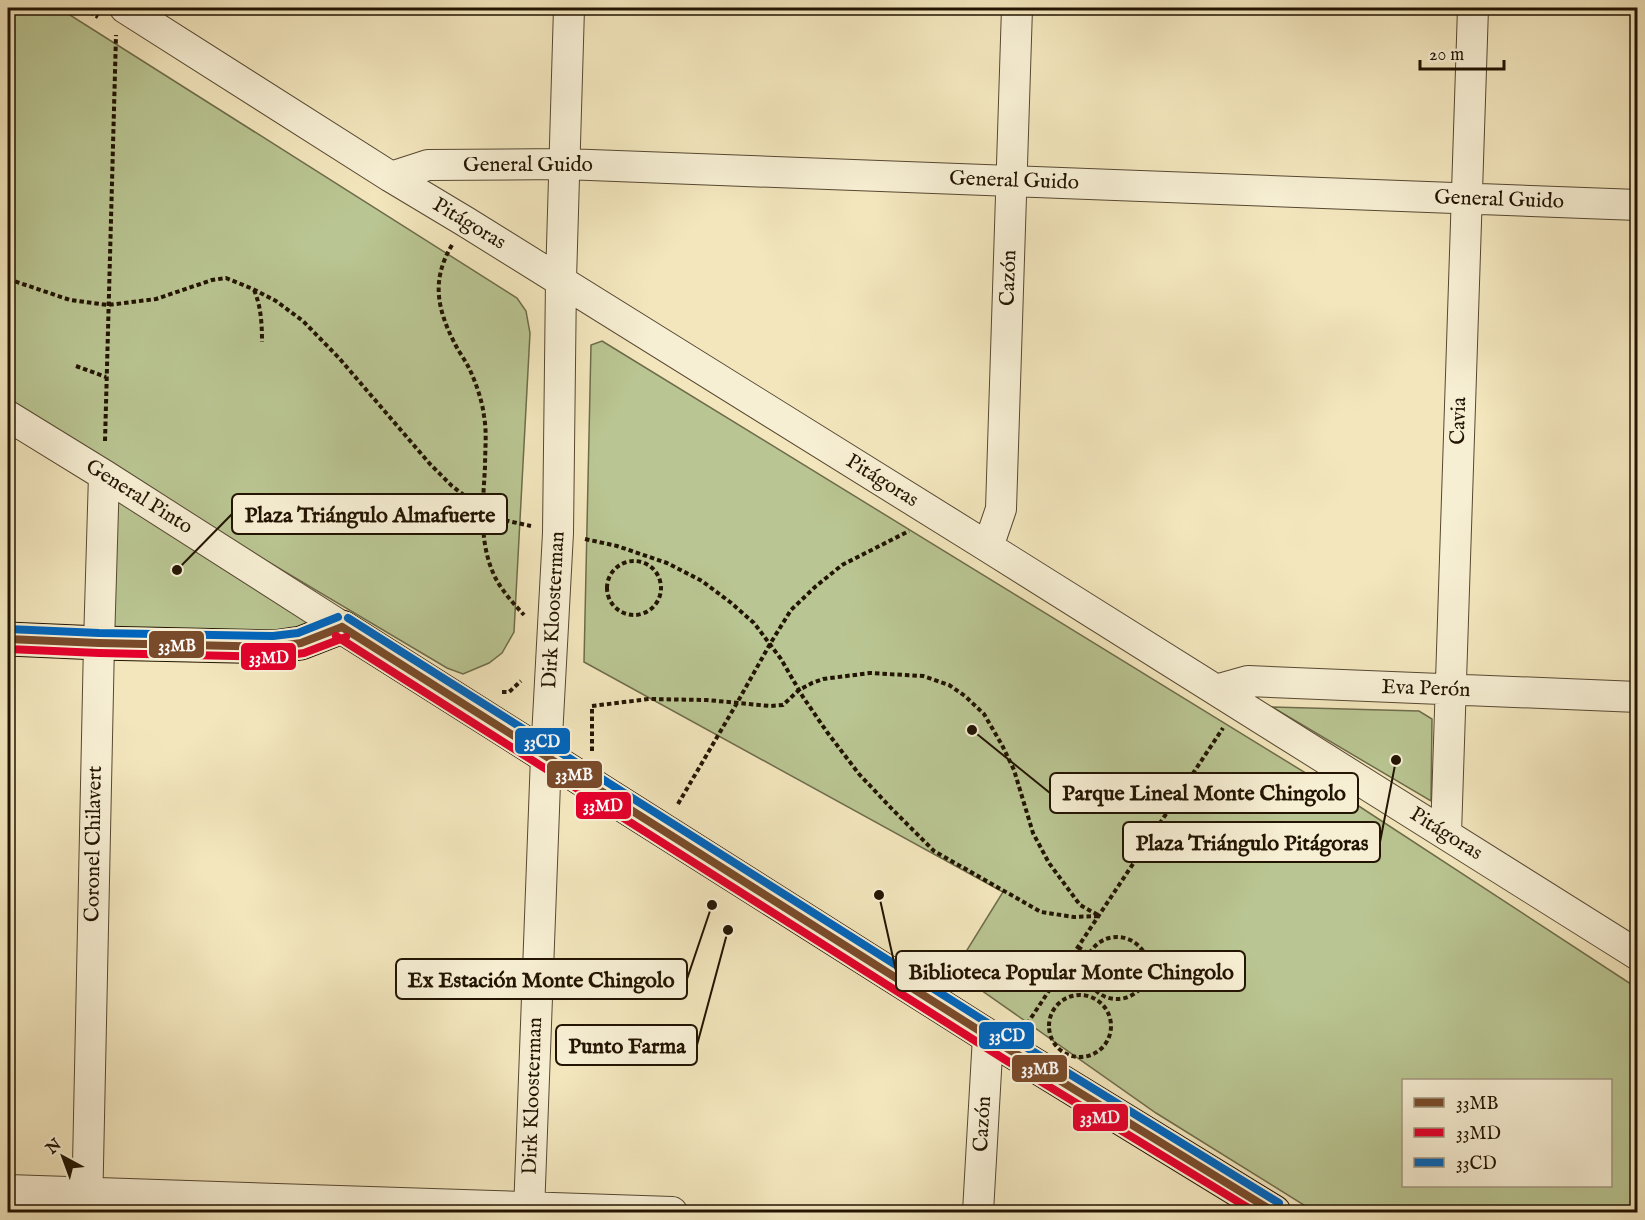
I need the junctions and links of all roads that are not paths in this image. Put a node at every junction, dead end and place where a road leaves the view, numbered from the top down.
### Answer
1 (569, 8) edge
2 (1017, 8) edge
3 (1473, 8) edge
4 (120, 18) edge
5 (564, 164) junction
6 (391, 177) junction
7 (1012, 181) junction
8 (1467, 199) junction
9 (1638, 205) edge
10 (561, 280) junction
11 (8, 416) edge
12 (104, 475) junction
13 (988, 547) junction
14 (342, 627) junction
15 (8, 639) edge
16 (99, 644) junction
17 (1450, 690) junction
18 (1638, 697) edge
19 (1227, 698) junction
20 (546, 756) junction
21 (1446, 834) junction
22 (1638, 955) edge
23 (999, 1043) junction
24 (8, 1190) edge
25 (87, 1203) edge
26 (529, 1210) edge
27 (672, 1212) edge
28 (978, 1212) edge
29 (1274, 1212) edge

1 - 5 street, Dirk Kloosterman
2 - 7 street, Cazón
3 - 8 street, Cavia
4 - 6 street, Pitágoras
5 - 6 street, General Guido
5 - 7 street, General Guido
5 - 10 street, Dirk Kloosterman
6 - 10 street, Pitágoras
7 - 8 street, General Guido
7 - 13 street, Cazón
8 - 9 street, General Guido
8 - 17 street, Cavia
10 - 13 street, Pitágoras
10 - 20 street, Dirk Kloosterman
11 - 12 street, General Pinto
12 - 14 street, General Pinto
12 - 16 street, Coronel Chilavert
13 - 19 street, Pitágoras
14 - 16 main road
14 - 20 main road, General Pinto
15 - 16 main road
16 - 25 street, Coronel Chilavert
17 - 18 street, Eva Perón
17 - 19 street, Eva Perón
17 - 21 street, Cavia
19 - 21 street, Pitágoras
20 - 23 main road, General Pinto
20 - 26 street, Dirk Kloosterman
21 - 22 street, Pitágoras
23 - 28 street, Cazón
23 - 29 main road, General Pinto
24 - 25 street
25 - 26 street
26 - 27 street

